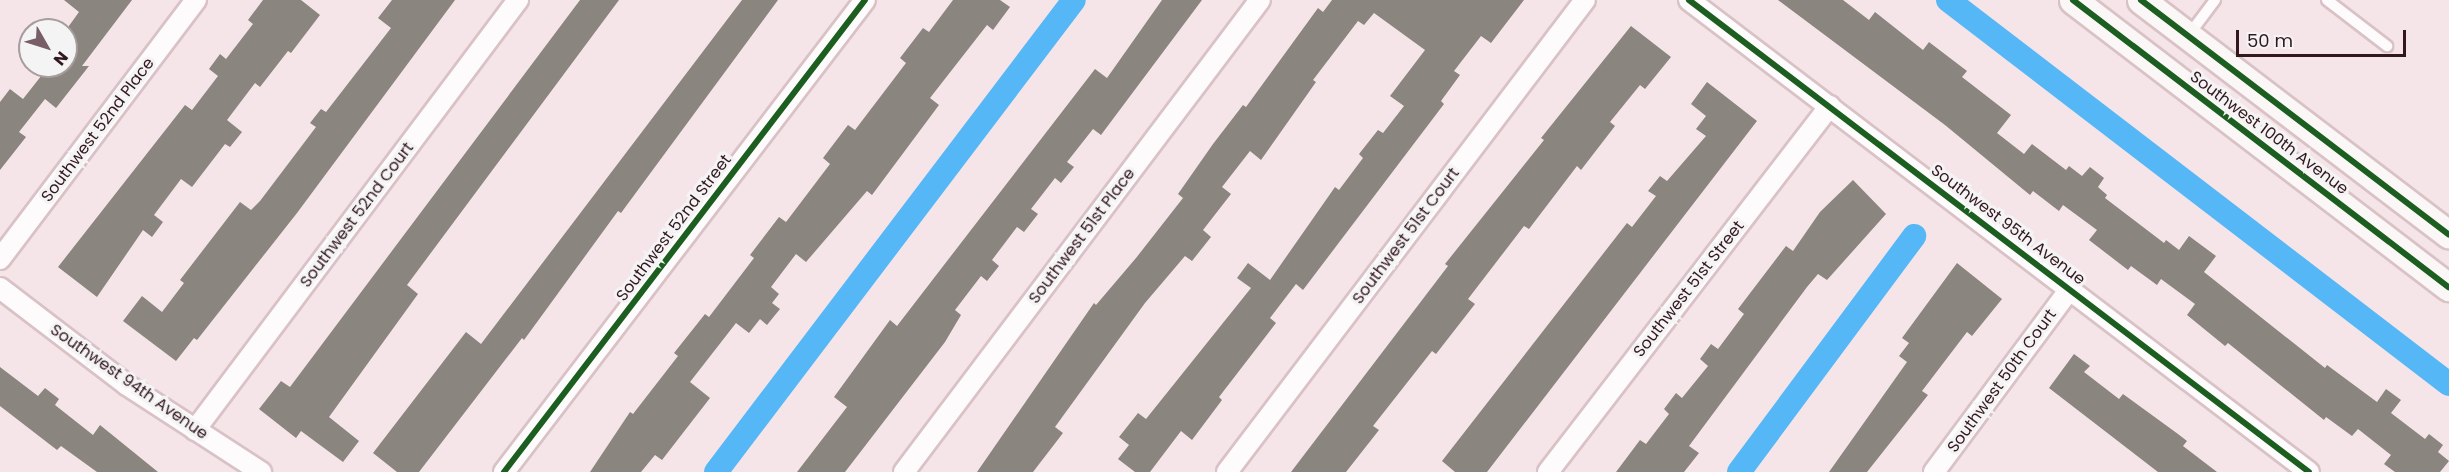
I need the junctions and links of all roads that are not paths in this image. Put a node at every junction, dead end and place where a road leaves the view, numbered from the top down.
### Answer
1 (196, 0) edge
2 (518, 0) edge
3 (865, 0) edge
4 (1260, 0) edge
5 (1585, 0) edge
6 (1689, 0) edge
7 (2073, 0) edge
8 (2141, 0) edge
9 (2215, 0) edge
10 (2327, 0) edge
11 (2188, 36) junction
12 (2386, 46) dead end
13 (1830, 106) junction
14 (2449, 235) edge
15 (0, 259) edge
16 (2449, 287) edge
17 (0, 288) edge
18 (2070, 289) junction
19 (195, 430) junction
20 (261, 472) edge
21 (504, 472) edge
22 (903, 472) edge
23 (1227, 472) edge
24 (1548, 472) edge
25 (1935, 472) edge
26 (2309, 472) edge

1 - 15 street, Southwest 52nd Place
2 - 19 street, Southwest 52nd Court
3 - 21 street, Southwest 52nd Street
4 - 22 street, Southwest 51st Place
5 - 23 street, Southwest 51st Court
6 - 13 street, Southwest 95th Avenue
7 - 16 main road, Southwest 100th Avenue
8 - 11 main road, Southwest 100th Avenue
9 - 11 lane
10 - 12 lane
11 - 14 main road, Southwest 100th Avenue
13 - 18 street, Southwest 95th Avenue
13 - 24 street, Southwest 51st Street
17 - 19 street, Southwest 94th Avenue
18 - 25 street, Southwest 50th Court
18 - 26 street, Southwest 95th Avenue
19 - 20 street, Southwest 94th Avenue

